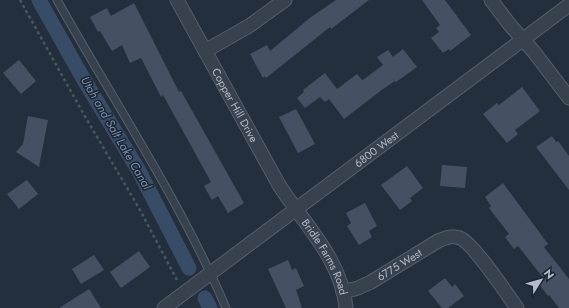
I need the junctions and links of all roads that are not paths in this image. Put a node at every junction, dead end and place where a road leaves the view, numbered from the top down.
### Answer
1 (56, 0) edge
2 (177, 0) edge
3 (284, 0) edge
4 (491, 0) edge
5 (569, 5) edge
6 (524, 40) junction
7 (205, 51) junction
8 (569, 98) edge
9 (295, 209) junction
10 (210, 273) junction
11 (343, 292) junction
12 (164, 308) edge
13 (226, 308) edge
14 (346, 308) edge
15 (517, 308) edge

1 - 10 lane
2 - 7 street, Copper Hill Drive
3 - 7 street
4 - 6 street
5 - 6 street, 6800 West
6 - 8 street
6 - 9 street, 6800 West
7 - 9 street, Copper Hill Drive
9 - 10 street, 6800 West
9 - 11 street, Bridle Farms Road
10 - 12 street, 6800 West
10 - 13 lane
11 - 14 street, Bridle Farms Road
11 - 15 street, 6775 West

